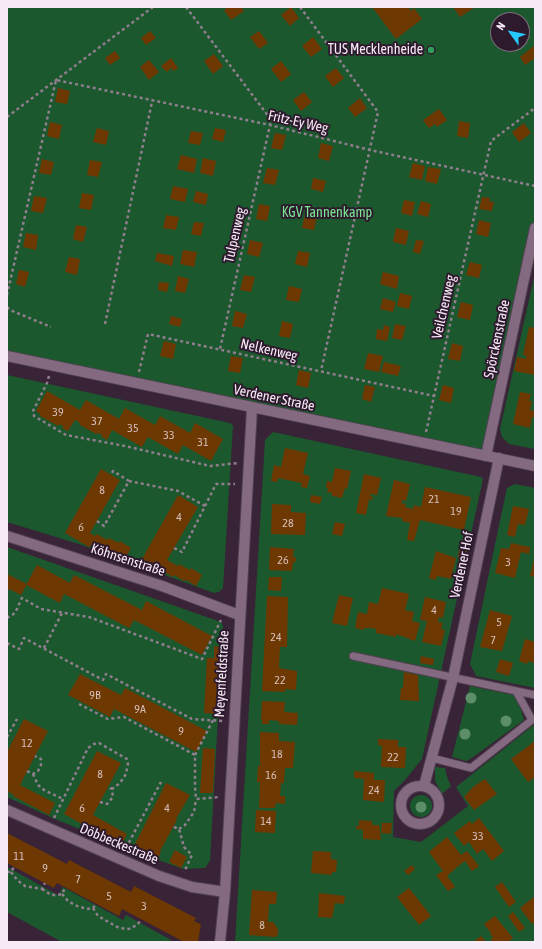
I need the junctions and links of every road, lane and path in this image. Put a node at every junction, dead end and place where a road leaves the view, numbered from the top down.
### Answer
1 (153, 7) edge
2 (186, 7) edge
3 (300, 7) edge
4 (56, 80) junction
5 (152, 102) junction
6 (535, 108) edge
7 (7, 117) edge
8 (270, 125) junction
9 (370, 150) junction
10 (484, 175) junction
11 (535, 186) edge
12 (535, 228) edge
13 (7, 295) edge
14 (7, 307) edge
15 (105, 324) dead end
16 (51, 327) dead end
17 (220, 349) junction
18 (7, 356) edge
19 (52, 364) junction
20 (321, 371) junction
21 (137, 383) junction
22 (434, 396) junction
23 (252, 408) junction
24 (423, 443) junction
25 (486, 456) junction
26 (499, 458) junction
27 (249, 462) junction
28 (535, 466) edge
29 (111, 474) dead end
30 (129, 481) junction
31 (247, 484) junction
32 (190, 498) junction
33 (189, 501) dead end
34 (204, 506) junction
35 (97, 521) dead end
36 (7, 536) edge
37 (174, 548) dead end
38 (225, 610) junction
39 (62, 612) junction
40 (239, 615) junction
41 (7, 618) edge
42 (7, 643) edge
43 (44, 648) junction
44 (353, 656) dead end
45 (453, 678) junction
46 (516, 691) junction
47 (535, 696) edge
48 (79, 704) dead end
49 (17, 719) dead end
50 (213, 720) junction
51 (234, 722) junction
52 (7, 737) edge
53 (195, 755) junction
54 (35, 756) dead end
55 (432, 758) junction
56 (27, 771) dead end
57 (33, 774) junction
58 (161, 782) dead end
59 (424, 786) dead end
60 (108, 787) dead end
61 (112, 789) junction
62 (230, 797) junction
63 (196, 799) junction
64 (63, 800) junction
65 (100, 802) dead end
66 (7, 810) edge
67 (174, 827) dead end
68 (48, 829) junction
69 (179, 829) junction
70 (120, 859) junction
71 (14, 867) dead end
72 (7, 872) edge
73 (11, 872) junction
74 (178, 882) junction
75 (45, 883) dead end
76 (65, 888) dead end
77 (42, 889) junction
78 (225, 892) junction
79 (62, 894) junction
80 (96, 904) dead end
81 (93, 908) junction
82 (141, 920) dead end
83 (220, 942) edge

1 - 4 path
2 - 8 path
3 - 9 path
4 - 5 path, Fritz-Ey Weg
4 - 7 path
4 - 13 path
5 - 8 path, Fritz-Ey Weg
5 - 15 path
6 - 10 path, Veilchenweg
8 - 9 path, Fritz-Ey Weg
8 - 17 path, Tulpenweg
9 - 10 path, Fritz-Ey Weg
9 - 20 path
10 - 11 path, Fritz-Ey Weg
10 - 22 path, Veilchenweg
12 - 25 street, Spörckenstraße
14 - 16 path
17 - 20 path, Nelkenweg
17 - 21 path, Nelkenweg
18 - 19 street, Verdener Straße
19 - 21 street, Verdener Straße
19 - 27 path
20 - 22 path, Nelkenweg
21 - 23 street, Verdener Straße
22 - 24 path, Veilchenweg
23 - 24 street, Verdener Straße
23 - 27 street, Meyenfeldstraße
24 - 25 street, Verdener Straße
25 - 26 street, Verdener Straße
26 - 28 street, Verdener Straße
26 - 45 street, Verdener Hof
27 - 31 street, Meyenfeldstraße
29 - 30 path
30 - 32 path
30 - 35 path
31 - 34 path
31 - 40 street, Meyenfeldstraße
32 - 33 path
32 - 34 path
34 - 37 path
36 - 38 street, Köhnsenstraße
38 - 39 path
38 - 40 street, Köhnsenstraße
39 - 41 path
39 - 43 path
40 - 51 street, Meyenfeldstraße
42 - 43 path
43 - 50 path
44 - 45 lane
45 - 46 lane
45 - 55 street, Verdener Hof
46 - 47 lane
46 - 55 lane
48 - 53 path
49 - 52 path
50 - 51 path
50 - 53 path
51 - 62 street, Meyenfeldstraße
53 - 63 path
54 - 57 path
55 - 59 street, Verdener Hof
56 - 57 path
57 - 64 path
58 - 70 path
60 - 61 path
61 - 64 path
61 - 65 path
62 - 63 path
62 - 78 street, Meyenfeldstraße
63 - 69 path
64 - 68 path
66 - 68 street, Döbbeckestraße
67 - 69 path
68 - 70 street, Döbbeckestraße
69 - 74 path
70 - 74 street, Döbbeckestraße
71 - 73 path
72 - 73 path
73 - 77 path
74 - 78 street, Döbbeckestraße
75 - 77 path
76 - 79 path
77 - 79 path
78 - 83 street, Meyenfeldstraße
79 - 81 path
80 - 81 path
81 - 82 path

